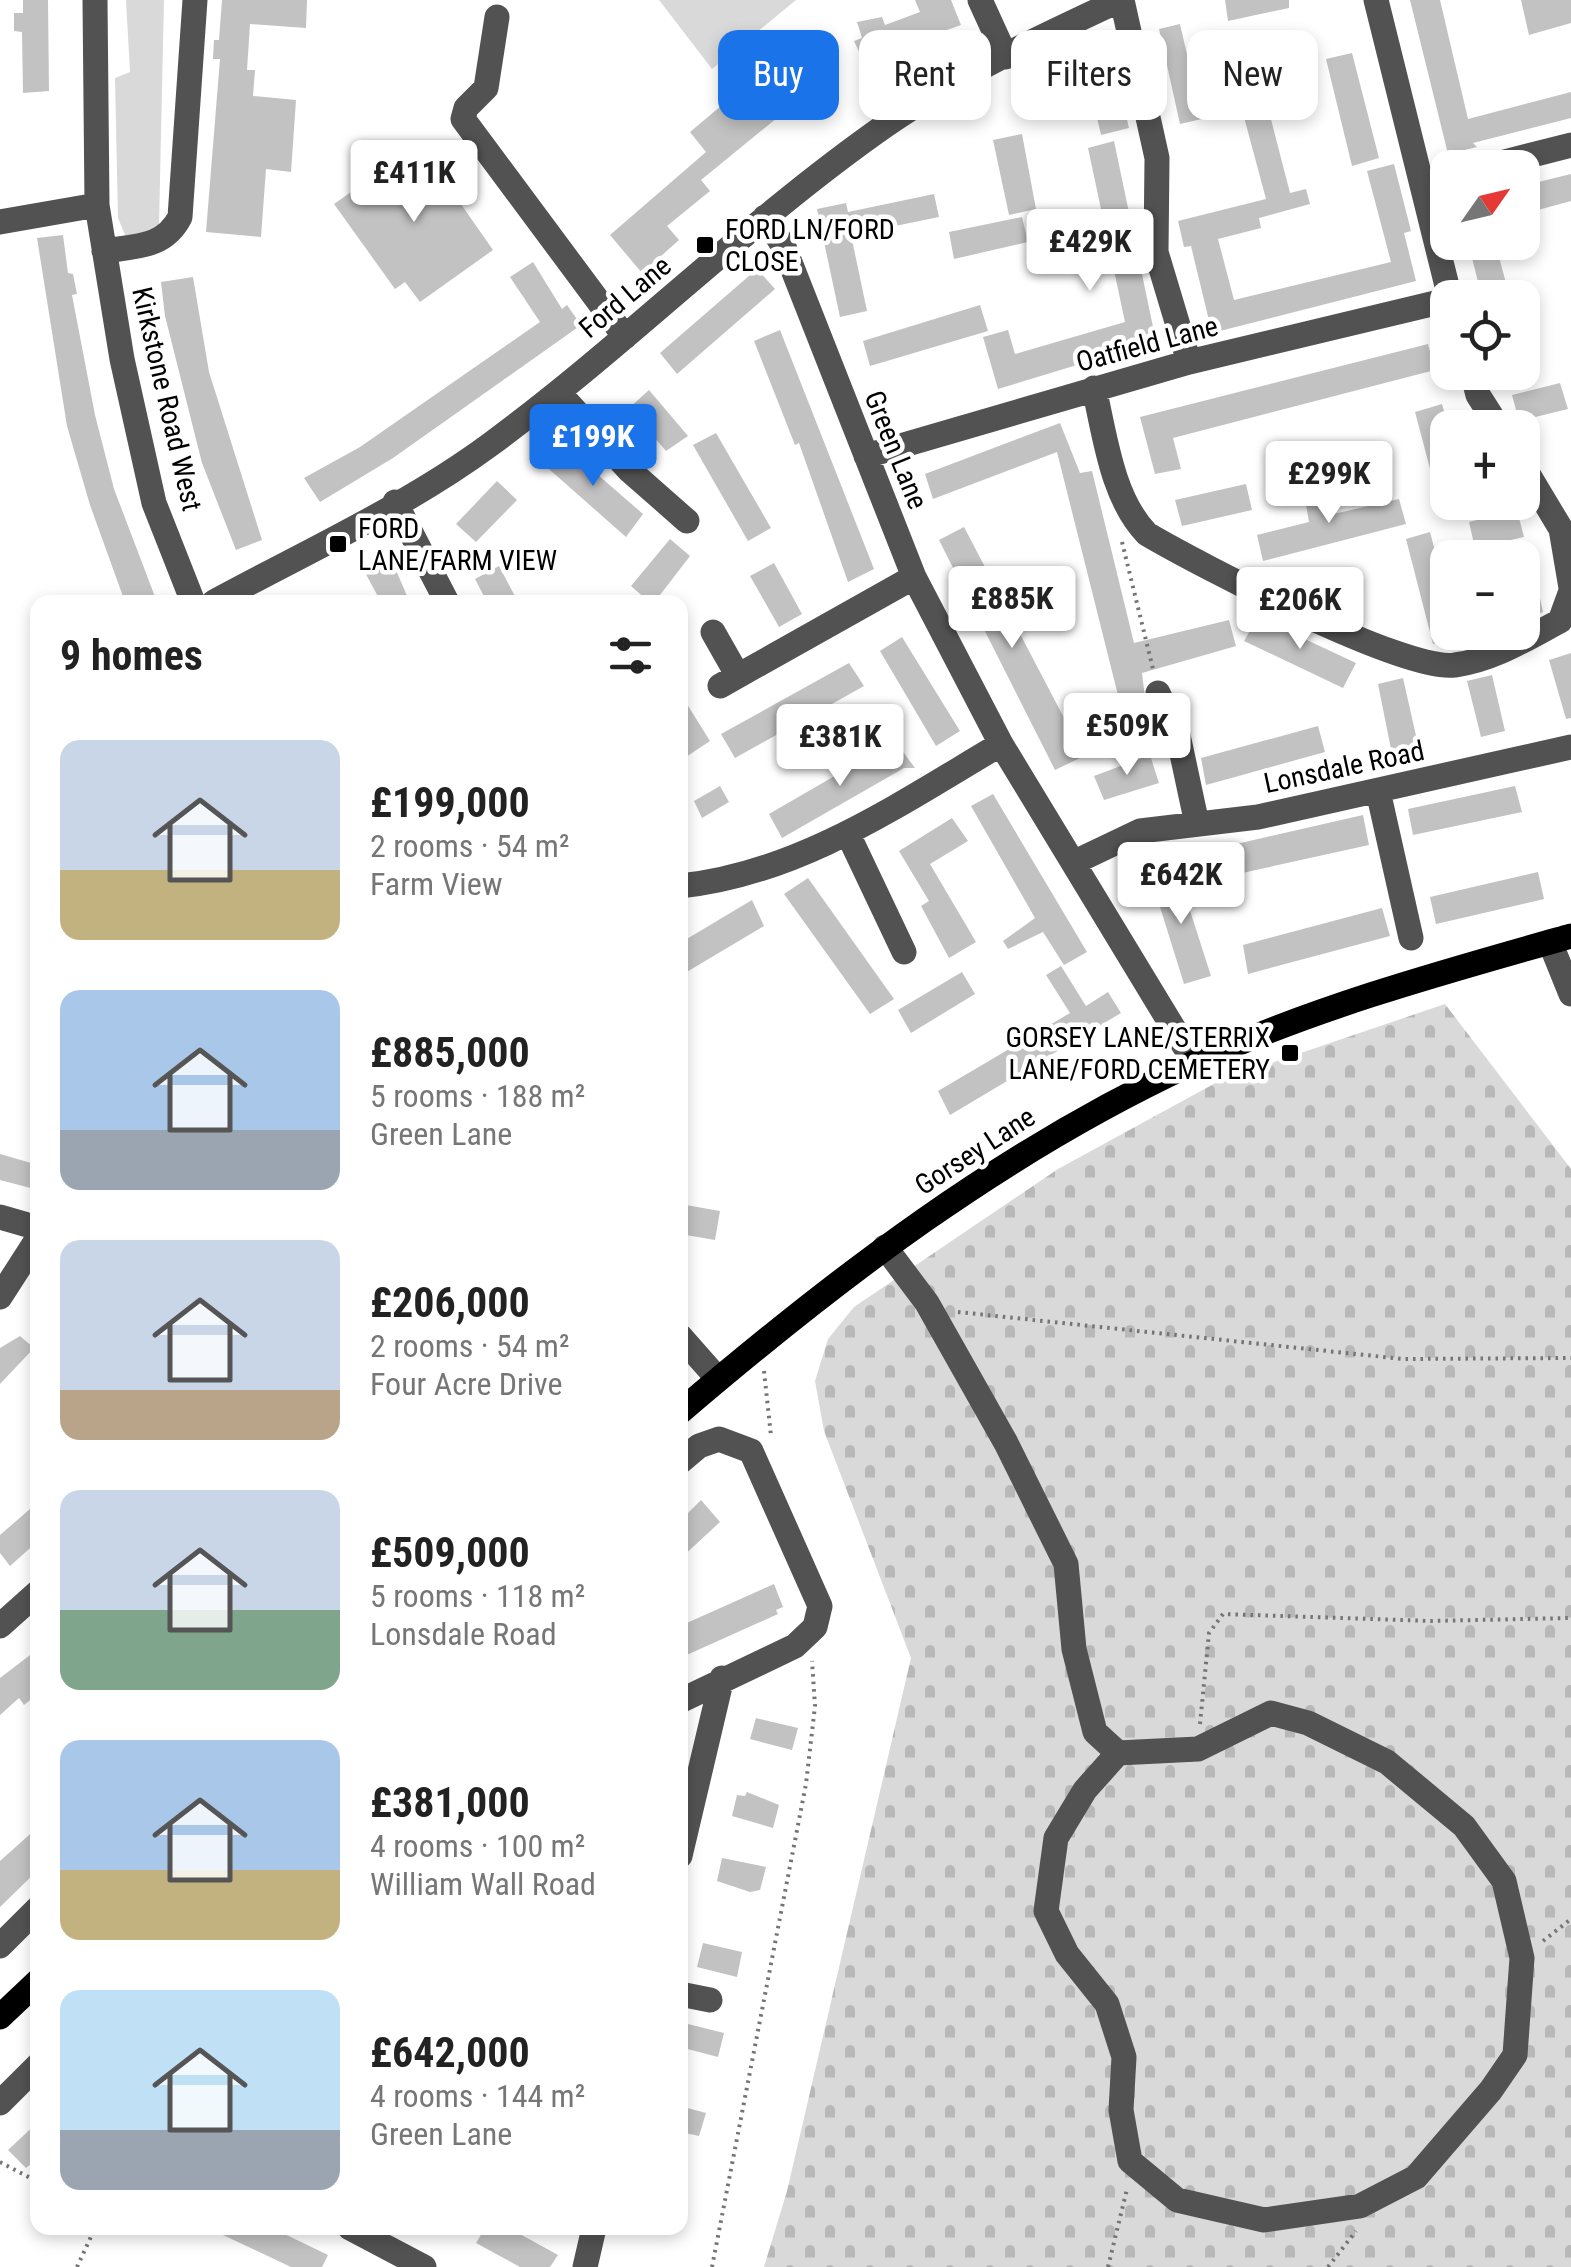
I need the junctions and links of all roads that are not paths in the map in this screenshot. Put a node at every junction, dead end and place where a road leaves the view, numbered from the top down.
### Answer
1 (96, 0) edge
2 (194, 0) edge
3 (980, 0) edge
4 (1121, 0) edge
5 (1376, 0) edge
6 (497, 17) dead end
7 (1006, 56) junction
8 (1571, 145) edge
9 (1540, 153) edge
10 (1430, 164) edge
11 (97, 205) junction
12 (764, 217) junction
13 (0, 222) edge
14 (104, 251) junction
15 (1430, 304) edge
16 (625, 337) junction
17 (1189, 362) junction
18 (1094, 388) junction
19 (559, 393) junction
20 (866, 456) junction
21 (1540, 495) edge
22 (395, 502) junction
23 (688, 521) dead end
24 (914, 577) junction
25 (1571, 589) edge
26 (190, 595) edge
27 (227, 595) edge
28 (443, 595) edge
29 (713, 632) dead end
30 (1158, 693) road end
31 (1001, 744) junction
32 (1571, 747) edge
33 (1378, 790) junction
34 (1197, 824) junction
35 (848, 834) junction
36 (1075, 862) junction
37 (688, 884) edge
38 (1411, 938) dead end
39 (1560, 939) edge
40 (904, 952) dead end
41 (1571, 994) edge
42 (1194, 1062) junction
43 (0, 1216) edge
44 (30, 1225) edge
45 (884, 1247) junction
46 (30, 1250) edge
47 (0, 1297) edge
48 (688, 1345) edge
49 (718, 1379) junction
50 (688, 1405) edge
51 (688, 1456) edge
52 (30, 1599) edge
53 (0, 1626) edge
54 (722, 1678) junction
55 (688, 1697) edge
56 (1118, 1753) junction
57 (688, 1759) edge
58 (700, 1772) junction
59 (688, 1822) edge
60 (30, 1916) edge
61 (0, 1946) edge
62 (30, 1988) edge
63 (688, 1996) edge
64 (710, 2000) dead end
65 (0, 2018) edge
66 (30, 2072) edge
67 (0, 2103) edge
68 (363, 2235) edge
69 (592, 2235) edge
70 (424, 2267) edge
71 (585, 2267) edge

1 - 11 street, Kirkstone Road West
2 - 14 street
3 - 7 street
4 - 7 street, Ford Lane
4 - 17 street
5 - 10 street
6 - 16 street
7 - 12 street, Ford Lane
8 - 9 street
11 - 13 street
11 - 14 street, Kirkstone Road West
12 - 16 street, Ford Lane
12 - 20 street, Green Lane
14 - 26 street, Kirkstone Road West
15 - 17 street, Oatfield Lane
16 - 19 street, Ford Lane
17 - 18 street, Oatfield Lane
18 - 20 street, Oatfield Lane
18 - 25 street
19 - 22 street, Ford Lane
19 - 23 street
20 - 24 street, Green Lane
21 - 25 street
22 - 27 street, Ford Lane
22 - 28 street
24 - 29 street
24 - 31 street, Green Lane
30 - 34 street
31 - 35 street
31 - 36 street, Green Lane
32 - 33 street, Lonsdale Road
33 - 34 street, Lonsdale Road
33 - 38 street
34 - 36 street, Lonsdale Road
35 - 37 street
35 - 40 street
36 - 42 street, Green Lane
39 - 41 street
39 - 42 main road, Gorsey Lane
42 - 45 main road, Gorsey Lane
43 - 44 street
45 - 49 main road, Gorsey Lane
45 - 56 street
46 - 47 street
48 - 49 street
49 - 50 main road, Gorsey Lane
51 - 54 street
52 - 53 street
54 - 55 street
54 - 58 street
56 - 56 street
57 - 58 street
58 - 59 street
60 - 61 street
62 - 65 main road
63 - 64 street
66 - 67 street
68 - 70 street
69 - 71 street

